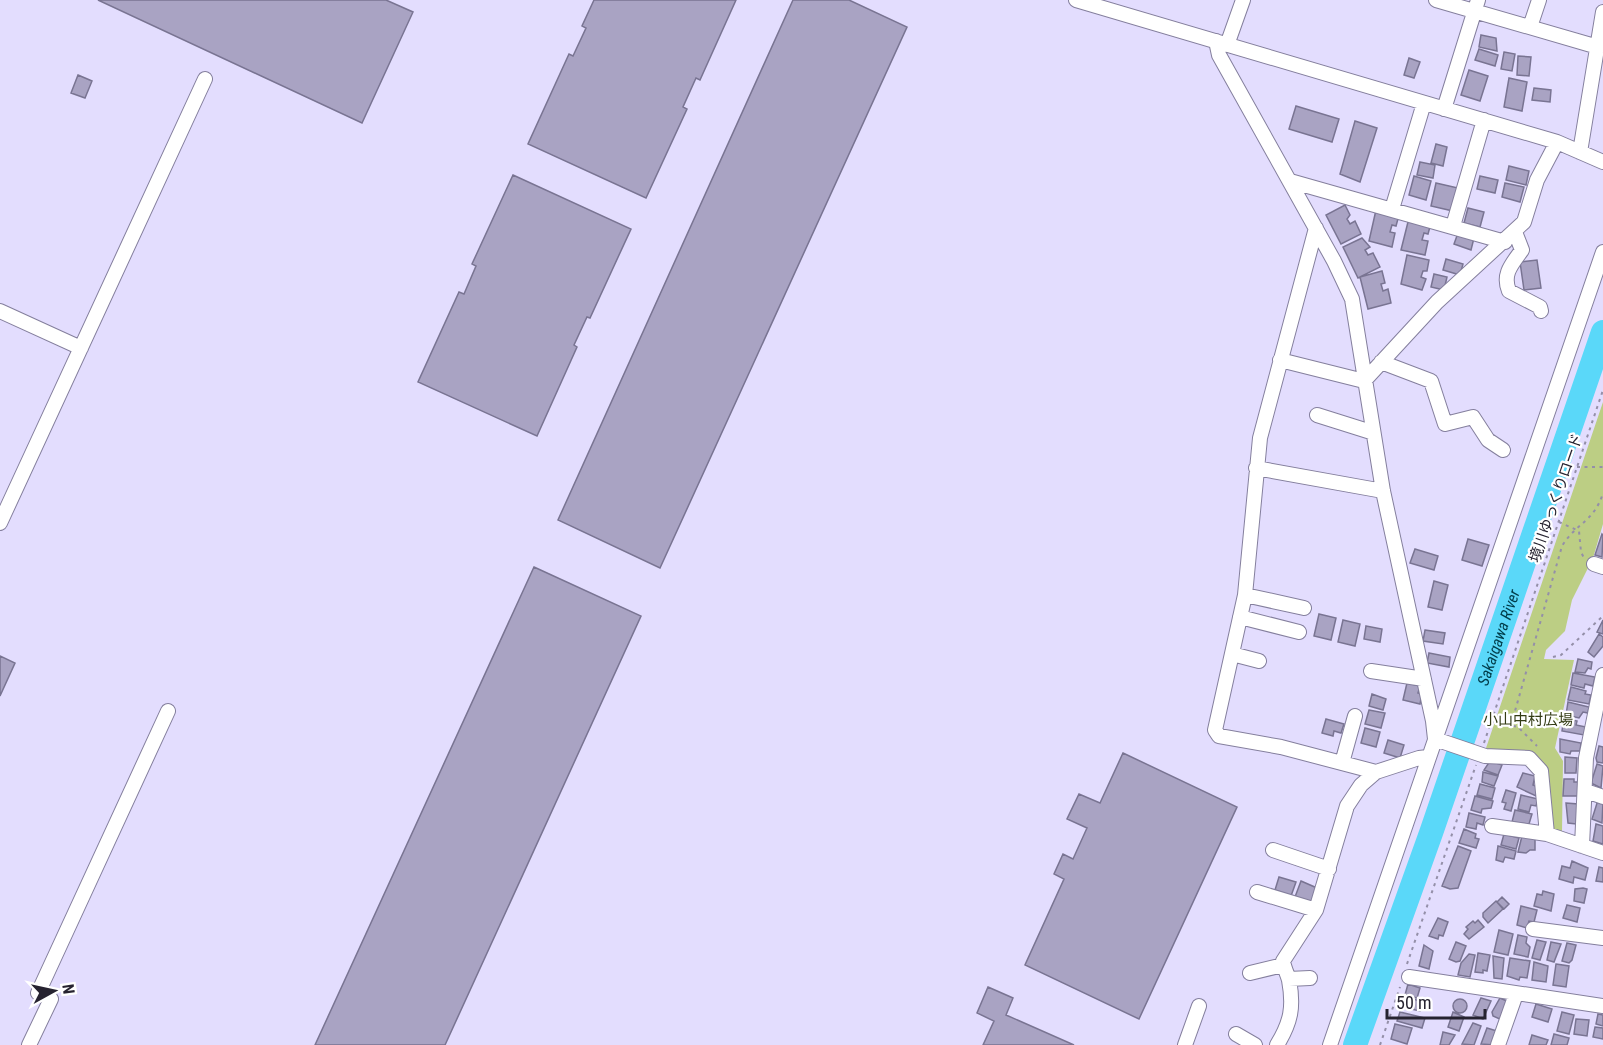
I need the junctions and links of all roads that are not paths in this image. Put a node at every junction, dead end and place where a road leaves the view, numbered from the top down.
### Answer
1 (1076, 0) edge
2 (1243, 0) edge
3 (1436, 0) edge
4 (1539, 0) edge
5 (1476, 6) edge
6 (1603, 12) edge
7 (1530, 27) junction
8 (1221, 43) junction
9 (1598, 47) junction
10 (205, 79) dead end
11 (1424, 103) junction
12 (1444, 109) junction
13 (1484, 120) junction
14 (1557, 142) junction
15 (1580, 152) junction
16 (1603, 162) edge
17 (1290, 181) junction
18 (1392, 209) junction
19 (1453, 226) junction
20 (1316, 228) junction
21 (1510, 237) junction
22 (1603, 252) edge
23 (0, 311) edge
24 (1541, 311) dead end
25 (81, 348) junction
26 (1280, 360) junction
27 (1381, 362) junction
28 (1364, 381) junction
29 (1317, 415) dead end
30 (1371, 432) junction
31 (1503, 450) dead end
32 (1256, 468) junction
33 (1383, 491) junction
34 (0, 523) edge
35 (1245, 595) junction
36 (1304, 608) dead end
37 (1240, 617) junction
38 (1299, 632) dead end
39 (1232, 654) junction
40 (1259, 661) dead end
41 (1371, 671) dead end
42 (1603, 675) edge
43 (1424, 679) junction
44 (168, 711) dead end
45 (1355, 716) dead end
46 (1599, 722) edge
47 (1437, 740) junction
48 (1428, 758) junction
49 (1342, 763) junction
50 (1376, 772) junction
51 (1586, 791) junction
52 (1603, 797) edge
53 (1492, 826) dead end
54 (1547, 834) junction
55 (1582, 846) junction
56 (1273, 850) dead end
57 (1603, 853) edge
58 (1329, 869) junction
59 (1257, 892) dead end
60 (1316, 910) junction
61 (1533, 929) dead end
62 (1603, 938) edge
63 (1283, 965) junction
64 (1250, 973) dead end
65 (1405, 976) road end
66 (1310, 978) dead end
67 (1289, 979) junction
68 (1516, 994) junction
69 (1199, 1006) dead end
70 (1603, 1006) edge
71 (1236, 1034) dead end
72 (29, 1045) edge
73 (1185, 1045) edge
74 (1255, 1045) edge
75 (1277, 1045) edge
76 (1330, 1045) edge
77 (1498, 1045) edge

1 - 8 street
2 - 8 street
3 - 5 street
4 - 7 street
5 - 7 street
5 - 12 street
6 - 9 street
7 - 9 street
8 - 11 street
8 - 17 street
9 - 15 street
10 - 25 street
11 - 12 street
11 - 18 street
12 - 13 street
13 - 14 street
13 - 19 street
14 - 15 street
14 - 21 street
15 - 16 street
17 - 18 street
17 - 20 street
18 - 19 street
19 - 21 street
20 - 26 street
20 - 28 street
21 - 24 street
21 - 27 street
22 - 47 street
23 - 25 street
25 - 34 street
26 - 28 street
26 - 32 street
27 - 28 street
27 - 31 street
28 - 30 street
29 - 30 street
30 - 33 street
32 - 33 street
32 - 35 street
33 - 43 street
35 - 36 street
35 - 37 street
37 - 38 street
37 - 39 street
39 - 40 street
39 - 49 street
41 - 43 street
42 - 46 street
43 - 47 street
44 - 72 street
45 - 49 street
46 - 51 street
47 - 48 street
47 - 54 street
48 - 50 street
48 - 76 street
49 - 50 street
50 - 58 street
51 - 52 street
51 - 55 street
53 - 54 street
54 - 55 street
55 - 57 street
56 - 58 street
58 - 60 street
59 - 60 street
60 - 63 street
61 - 62 street
63 - 64 street
63 - 67 street
65 - 68 street
66 - 67 street
67 - 75 street
68 - 70 street
68 - 77 street
69 - 73 street
71 - 74 street

